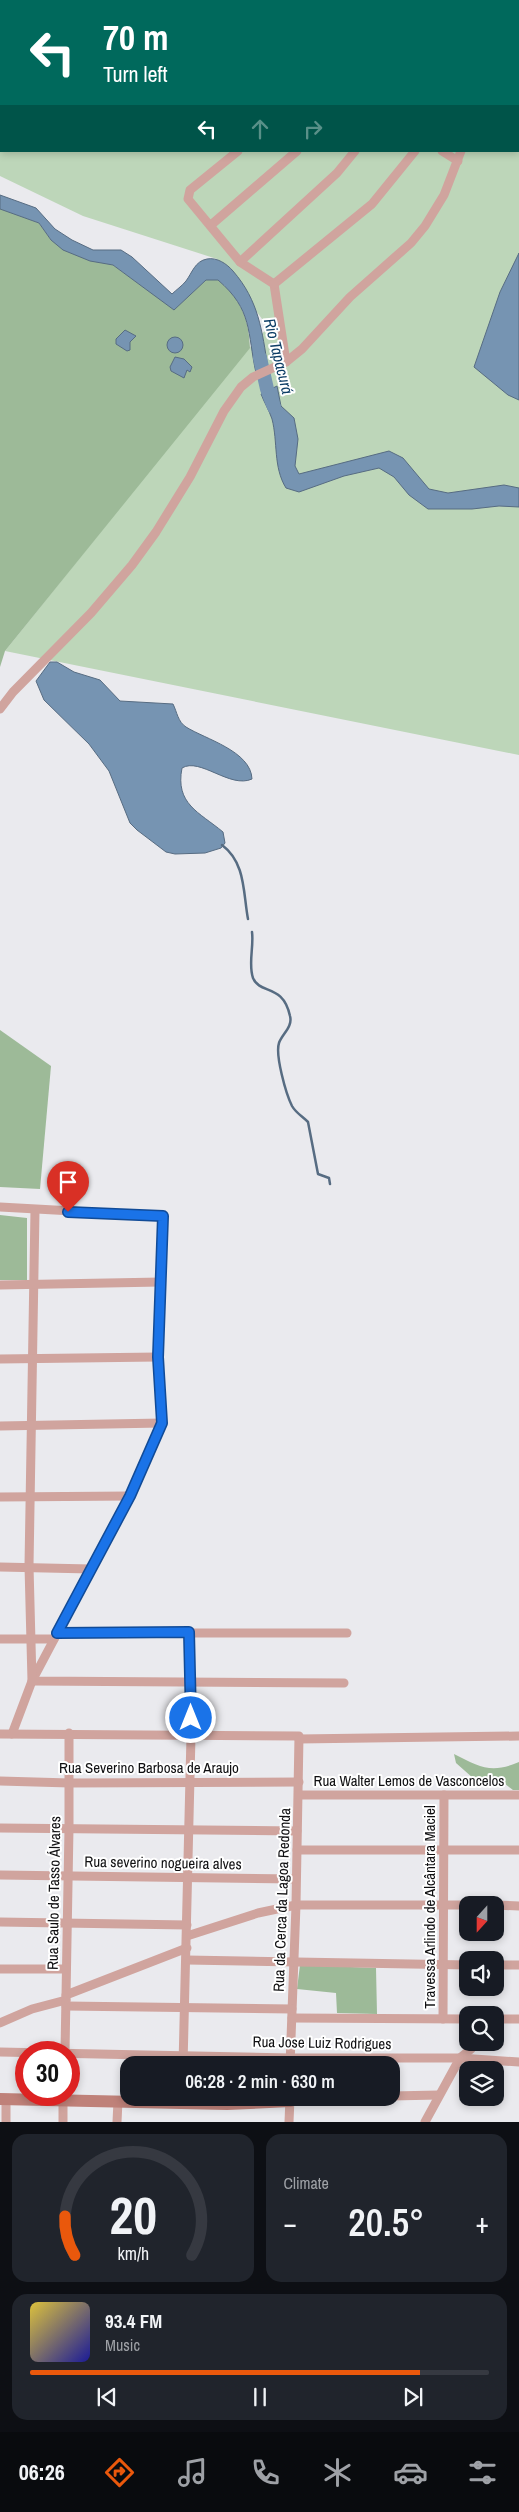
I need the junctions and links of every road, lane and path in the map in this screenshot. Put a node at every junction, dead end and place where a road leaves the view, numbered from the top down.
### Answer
1 (237, 152) edge
2 (297, 152) edge
3 (354, 152) edge
4 (414, 152) edge
5 (444, 152) edge
6 (462, 152) edge
7 (458, 161) junction
8 (211, 225) junction
9 (240, 262) junction
10 (274, 284) junction
11 (286, 362) junction
12 (0, 709) edge
13 (0, 1207) edge
14 (35, 1210) junction
15 (160, 1282) junction
16 (0, 1285) edge
17 (33, 1285) junction
18 (158, 1357) junction
19 (0, 1359) edge
20 (33, 1359) junction
21 (162, 1423) junction
22 (0, 1426) edge
23 (32, 1426) junction
24 (130, 1496) junction
25 (0, 1497) edge
26 (30, 1497) junction
27 (0, 1566) edge
28 (29, 1566) junction
29 (91, 1569) junction
30 (189, 1632) junction
31 (347, 1633) dead end
32 (56, 1636) junction
33 (0, 1639) edge
34 (31, 1639) junction
35 (191, 1680) junction
36 (32, 1681) junction
37 (344, 1684) dead end
38 (69, 1733) junction
39 (0, 1734) edge
40 (12, 1734) junction
41 (191, 1736) junction
42 (519, 1736) edge
43 (299, 1737) junction
44 (0, 1781) edge
45 (190, 1781) junction
46 (299, 1782) junction
47 (70, 1783) junction
48 (299, 1794) junction
49 (519, 1794) edge
50 (444, 1795) junction
51 (0, 1828) edge
52 (69, 1828) junction
53 (189, 1830) junction
54 (298, 1831) junction
55 (297, 1850) junction
56 (444, 1850) junction
57 (519, 1850) edge
58 (0, 1875) edge
59 (68, 1875) junction
60 (186, 1878) junction
61 (295, 1879) junction
62 (444, 1904) junction
63 (459, 1904) edge
64 (296, 1905) junction
65 (504, 1905) edge
66 (519, 1906) edge
67 (0, 1922) edge
68 (67, 1922) junction
69 (186, 1925) junction
70 (187, 1936) junction
71 (187, 1948) junction
72 (187, 1960) junction
73 (294, 1961) junction
74 (444, 1965) junction
75 (459, 1965) edge
76 (504, 1965) edge
77 (519, 1965) edge
78 (0, 1968) edge
79 (66, 1969) junction
80 (66, 2000) junction
81 (185, 2009) junction
82 (292, 2013) junction
83 (443, 2019) junction
84 (459, 2019) edge
85 (504, 2019) edge
86 (519, 2019) edge
87 (0, 2023) edge
88 (65, 2041) edge
89 (469, 2051) edge
90 (0, 2052) edge
91 (15, 2052) edge
92 (80, 2052) edge
93 (183, 2054) junction
94 (214, 2056) edge
95 (290, 2056) edge
96 (460, 2058) junction
97 (400, 2059) edge
98 (519, 2062) edge
99 (439, 2095) junction
100 (400, 2096) edge
101 (3, 2098) edge
102 (80, 2098) edge
103 (118, 2101) joint
104 (63, 2106) edge
105 (290, 2106) edge
106 (6, 2122) edge
107 (63, 2122) edge
108 (117, 2122) edge
109 (289, 2122) edge
110 (425, 2122) edge

1 - 8 street
2 - 8 street
3 - 9 street
4 - 10 street
5 - 7 street
6 - 7 street
7 - 11 street
8 - 9 street
9 - 10 street
10 - 11 street
11 - 12 street
13 - 14 street
14 - 15 street
14 - 17 street
15 - 17 street
15 - 18 street
16 - 17 street
17 - 20 street
18 - 20 street
18 - 21 street
19 - 20 street
20 - 23 street
21 - 23 street
21 - 24 street
22 - 23 street
23 - 26 street
24 - 26 street
24 - 29 street
25 - 26 street
26 - 28 street
27 - 28 street
28 - 29 street
28 - 34 street
29 - 32 street
30 - 31 street
30 - 32 street
30 - 35 street
32 - 34 street
32 - 36 street
33 - 34 street
34 - 36 street
35 - 36 street
35 - 37 street
35 - 41 street
36 - 40 street
38 - 40 street
38 - 41 street
38 - 47 street, Rua Saulo de Tasso Álvares
39 - 40 street
41 - 43 street
41 - 45 street
42 - 43 street
43 - 46 street, Rua da Cerca da Lagoa Redonda
44 - 47 street, Rua Severino Barbosa de Araujo
45 - 46 street, Rua Severino Barbosa de Araujo
45 - 47 street, Rua Severino Barbosa de Araujo
45 - 53 street
46 - 48 street, Rua da Cerca da Lagoa Redonda
47 - 52 street, Rua Saulo de Tasso Álvares
48 - 50 street, Rua Walter Lemos de Vasconcelos
48 - 54 street, Rua da Cerca da Lagoa Redonda
49 - 50 street, Rua Walter Lemos de Vasconcelos
50 - 56 street, Travessa Arlindo de Alcântara Maciel
51 - 52 street
52 - 53 street
52 - 59 street, Rua Saulo de Tasso Álvares
53 - 54 street
53 - 60 street
54 - 55 street, Rua da Cerca da Lagoa Redonda
55 - 56 street
55 - 61 street, Rua da Cerca da Lagoa Redonda
56 - 57 street
56 - 62 street, Travessa Arlindo de Alcântara Maciel
58 - 59 street, Rua severino nogueira alves
59 - 60 street, Rua severino nogueira alves
59 - 68 street, Rua Saulo de Tasso Álvares
60 - 61 street, Rua severino nogueira alves
60 - 69 street
61 - 64 street, Rua da Cerca da Lagoa Redonda
62 - 63 street
62 - 64 street
62 - 74 street, Travessa Arlindo de Alcântara Maciel
64 - 70 street
64 - 73 street, Rua da Cerca da Lagoa Redonda
65 - 66 street
67 - 68 street
68 - 69 street
68 - 79 street, Rua Saulo de Tasso Álvares
69 - 70 street
70 - 71 street
71 - 72 street
71 - 80 street
72 - 73 street
72 - 81 street
73 - 74 street
73 - 82 street, Rua da Cerca da Lagoa Redonda
74 - 75 street
74 - 83 street, Travessa Arlindo de Alcântara Maciel
76 - 77 street
78 - 79 street
79 - 80 street, Rua Saulo de Tasso Álvares
80 - 81 street
80 - 87 street
80 - 88 street, Rua Saulo de Tasso Álvares
81 - 82 street
81 - 93 street
82 - 83 street
82 - 95 street, Rua da Cerca da Lagoa Redonda
83 - 84 street
85 - 86 street
89 - 96 street
90 - 91 street, Rua Jose Luiz Rodrigues
92 - 93 street, Rua Jose Luiz Rodrigues
93 - 94 street, Rua Jose Luiz Rodrigues
96 - 97 street, Rua Jose Luiz Rodrigues
96 - 98 street, Rua Jose Luiz Rodrigues
96 - 99 street
99 - 100 street
99 - 110 street
101 - 106 street
102 - 103 street
103 - 108 street
104 - 107 street
105 - 109 street

